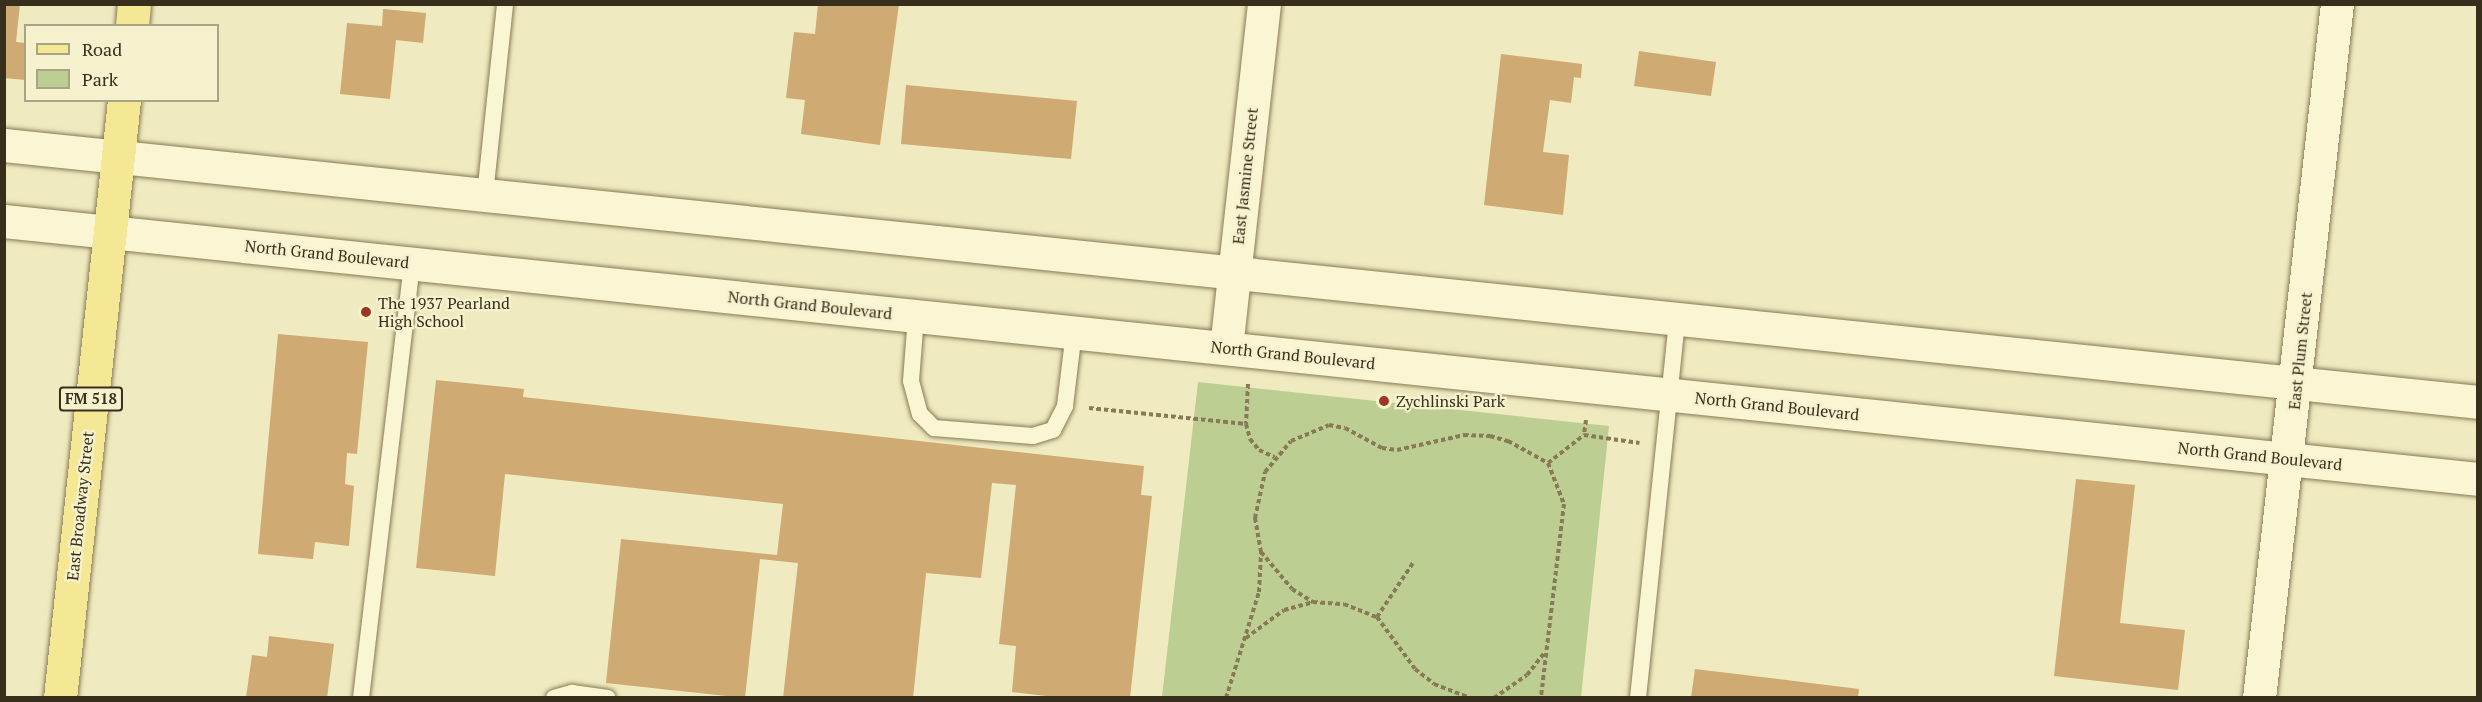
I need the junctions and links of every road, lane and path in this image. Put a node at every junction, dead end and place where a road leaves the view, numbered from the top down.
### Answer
1 (134, 4) edge
2 (504, 4) edge
3 (1264, 4) edge
4 (2337, 4) edge
5 (132, 24) edge
6 (124, 102) edge
7 (4, 145) edge
8 (117, 157) junction
9 (485, 195) junction
10 (4, 220) edge
11 (109, 231) junction
12 (412, 263) junction
13 (1235, 273) junction
14 (916, 316) junction
15 (1677, 319) junction
16 (1074, 332) junction
17 (1238, 349) junction
18 (2297, 383) junction
19 (1590, 386) junction
20 (1670, 395) junction
21 (2478, 402) edge
22 (1065, 406) junction
23 (1246, 424) junction
24 (1584, 435) junction
25 (1664, 447) junction
26 (1274, 457) junction
27 (2287, 459) junction
28 (1548, 463) junction
29 (2478, 479) edge
30 (1261, 552) junction
31 (1413, 563) dead end
32 (1313, 602) junction
33 (1377, 617) junction
34 (1245, 638) junction
35 (1545, 652) junction
36 (1446, 692) junction
37 (60, 698) edge
38 (361, 698) edge
39 (554, 698) edge
40 (608, 698) edge
41 (1226, 698) edge
42 (1445, 698) edge
43 (1471, 698) edge
44 (1494, 698) edge
45 (1541, 698) edge
46 (1638, 698) edge
47 (2259, 698) edge

1 - 5 main road
2 - 9 lane
3 - 13 street, East Jasmine Street
4 - 18 street, East Plum Street
6 - 8 main road, East Broadway Street / FM 518
7 - 8 street
8 - 9 street
8 - 11 main road, East Broadway Street / FM 518
9 - 13 street
10 - 11 street, North Grand Boulevard
11 - 12 street, North Grand Boulevard
11 - 37 main road, East Broadway Street / FM 518
12 - 14 street, North Grand Boulevard
12 - 38 lane
13 - 15 street
13 - 17 street, East Jasmine Street
14 - 16 street, North Grand Boulevard
14 - 22 lane
15 - 18 street
15 - 20 lane
16 - 17 street, North Grand Boulevard
16 - 22 lane
17 - 19 street, North Grand Boulevard
17 - 23 path
18 - 21 street
18 - 27 street, East Plum Street
19 - 20 street, North Grand Boulevard
19 - 24 path
20 - 25 lane
20 - 27 street, North Grand Boulevard
22 - 23 path
23 - 26 path
24 - 25 path
24 - 28 path
25 - 46 lane
26 - 28 path
26 - 30 path
27 - 29 street, North Grand Boulevard
27 - 47 street, East Plum Street
28 - 35 path
30 - 32 path
30 - 34 path
31 - 33 path
32 - 33 path
32 - 34 path
33 - 36 path
34 - 41 path
35 - 44 path
35 - 45 path
36 - 42 path
36 - 43 path
39 - 40 lane

